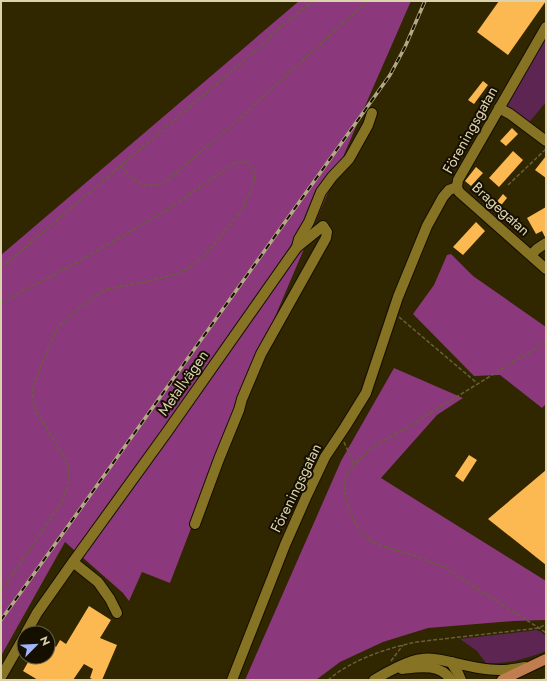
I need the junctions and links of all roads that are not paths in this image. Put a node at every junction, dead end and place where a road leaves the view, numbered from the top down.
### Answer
1 (546, 27) edge
2 (499, 108) junction
3 (372, 113) dead end
4 (545, 146) edge
5 (456, 187) junction
6 (546, 243) edge
7 (297, 247) junction
8 (531, 255) junction
9 (546, 269) edge
10 (195, 524) dead end
11 (73, 562) junction
12 (117, 613) dead end
13 (30, 625) edge
14 (16, 650) edge
15 (541, 661) edge
16 (451, 662) junction
17 (396, 669) junction
18 (1, 677) edge
19 (232, 680) edge
20 (374, 680) edge
21 (451, 680) edge
22 (461, 680) edge
23 (502, 680) edge

1 - 2 street, Föreningsgatan
2 - 4 street
2 - 5 street, Föreningsgatan
3 - 7 street
5 - 8 street, Bragegatan
5 - 19 street, Föreningsgatan
6 - 8 street
7 - 10 street, Metallvägen
7 - 11 street, Metallvägen
8 - 9 street, Bragegatan
11 - 12 street
11 - 13 street, Metallvägen
14 - 18 street
15 - 16 street
15 - 23 main road
16 - 17 street
16 - 22 street
17 - 20 street
17 - 21 street

